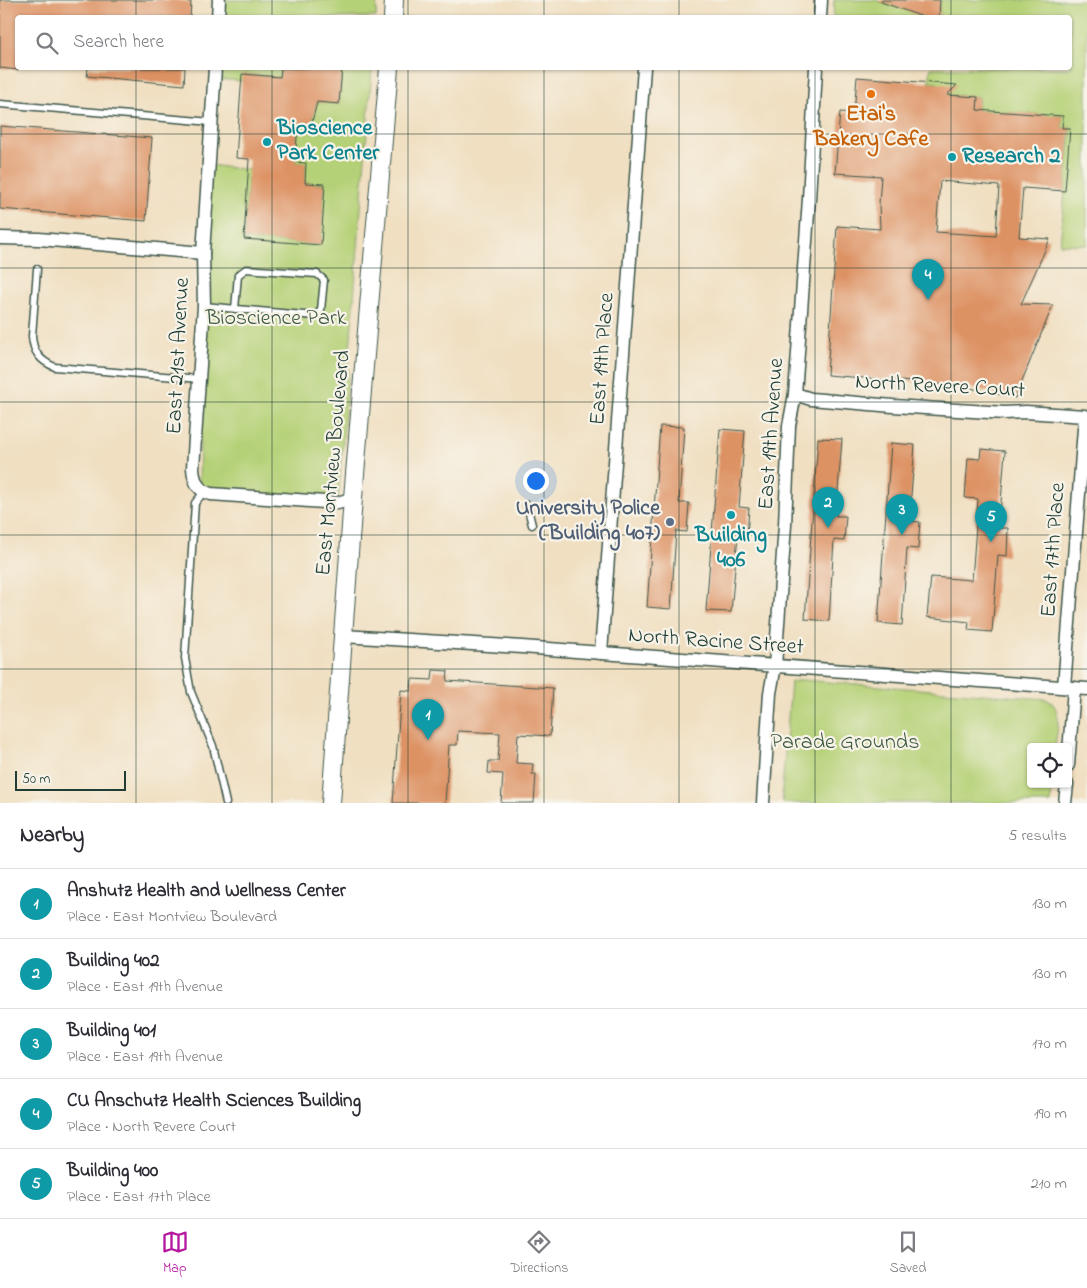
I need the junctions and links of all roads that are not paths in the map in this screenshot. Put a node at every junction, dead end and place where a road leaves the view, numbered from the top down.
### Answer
1 (219, 0) edge
2 (394, 0) edge
3 (821, 0) edge
4 (218, 15) edge
5 (393, 15) edge
6 (820, 15) edge
7 (215, 70) edge
8 (390, 70) edge
9 (644, 70) edge
10 (816, 70) edge
11 (0, 104) edge
12 (212, 122) junction
13 (0, 238) edge
14 (203, 253) junction
15 (37, 269) dead end
16 (204, 306) junction
17 (235, 309) junction
18 (200, 379) junction
19 (795, 394) junction
20 (1085, 416) joint
21 (204, 492) junction
22 (353, 498) junction
23 (527, 505) dead end
24 (532, 525) dead end
25 (343, 636) junction
26 (601, 653) junction
27 (775, 666) junction
28 (1075, 688) edge
29 (1070, 743) edge
30 (1067, 788) edge
31 (226, 803) edge
32 (331, 803) edge
33 (763, 803) edge
34 (1065, 803) edge

1 - 4 street
2 - 5 street
3 - 6 street
7 - 12 street, East 21st Avenue
8 - 22 street, East Montview Boulevard
9 - 26 street, East 19th Place
10 - 19 street, East 19th Avenue
11 - 12 lane
12 - 14 street, East 21st Avenue
13 - 14 street
14 - 16 street, East 21st Avenue
15 - 18 lane
16 - 17 lane
16 - 18 street, East 21st Avenue
17 - 17 lane
18 - 21 street, East 21st Avenue
19 - 20 street, North Revere Court
19 - 27 street, East 19th Avenue
20 - 28 street, East 17th Place
21 - 22 street
21 - 31 lane
22 - 25 street, East Montview Boulevard
23 - 24 lane
25 - 26 street, North Racine Street
25 - 32 street, East Montview Boulevard
26 - 27 street, North Racine Street
27 - 28 street, North Racine Street
27 - 33 street, East 19th Avenue
28 - 29 street, East 17th Place
30 - 34 street

